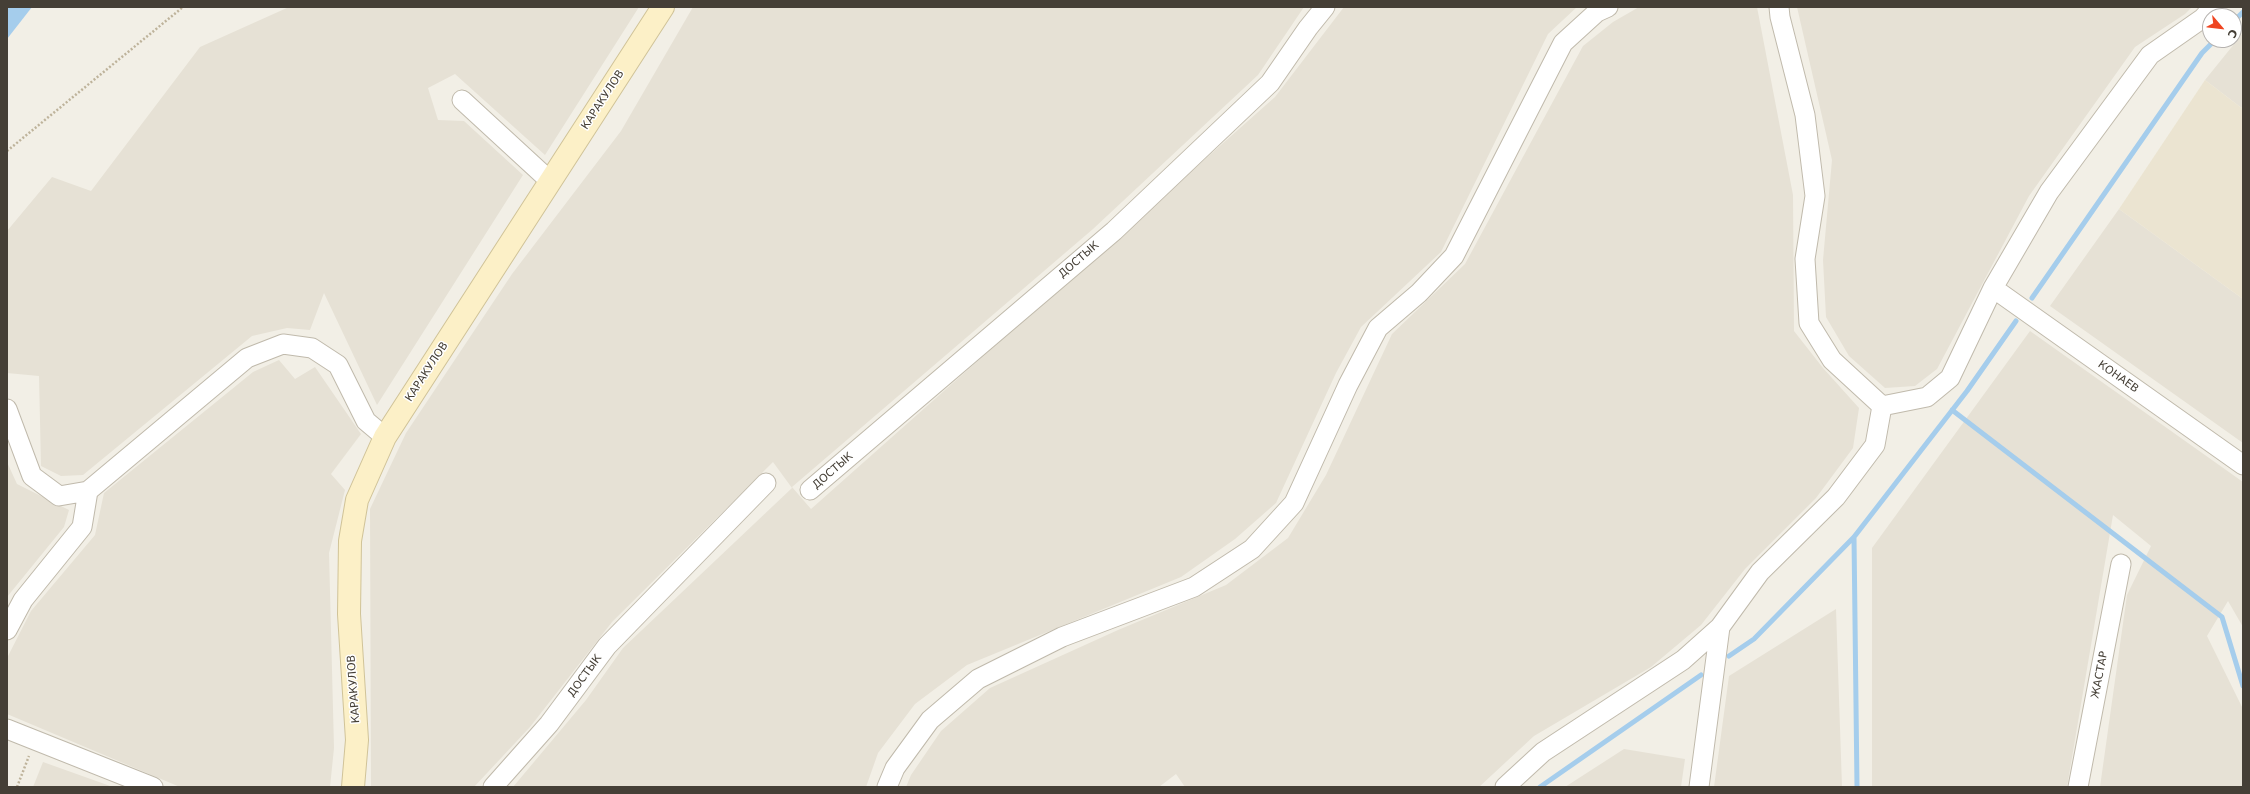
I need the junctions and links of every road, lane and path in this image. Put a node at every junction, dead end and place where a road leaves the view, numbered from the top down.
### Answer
1 (183, 7) edge
2 (663, 7) edge
3 (1325, 7) edge
4 (1608, 7) edge
5 (1779, 7) edge
6 (2213, 7) edge
7 (462, 100) dead end
8 (7, 151) edge
9 (550, 181) junction
10 (1993, 288) junction
11 (1882, 406) junction
12 (7, 409) edge
13 (385, 437) junction
14 (2243, 466) edge
15 (766, 483) dead end
16 (810, 490) dead end
17 (88, 491) junction
18 (2121, 564) dead end
19 (1720, 627) junction
20 (7, 630) edge
21 (7, 729) edge
22 (35, 740) junction
23 (17, 787) edge
24 (153, 787) edge
25 (353, 787) edge
26 (493, 787) edge
27 (887, 787) edge
28 (1505, 787) edge
29 (1698, 787) edge
30 (2078, 787) edge

1 - 8 path
2 - 9 main road, КАРАКУЛОВ
3 - 16 street, ДОСТЫК
4 - 27 street
5 - 11 street
6 - 10 street
7 - 9 street
9 - 13 main road, КАРАКУЛОВ
10 - 11 street
10 - 14 street, КОНАЕВ
11 - 19 street
12 - 17 street
13 - 17 street
13 - 25 main road, КАРАКУЛОВ
15 - 26 street, ДОСТЫК
17 - 20 street
18 - 30 street, ЖАСТАР
19 - 28 street
19 - 29 street
21 - 22 street
22 - 23 path
22 - 24 street

